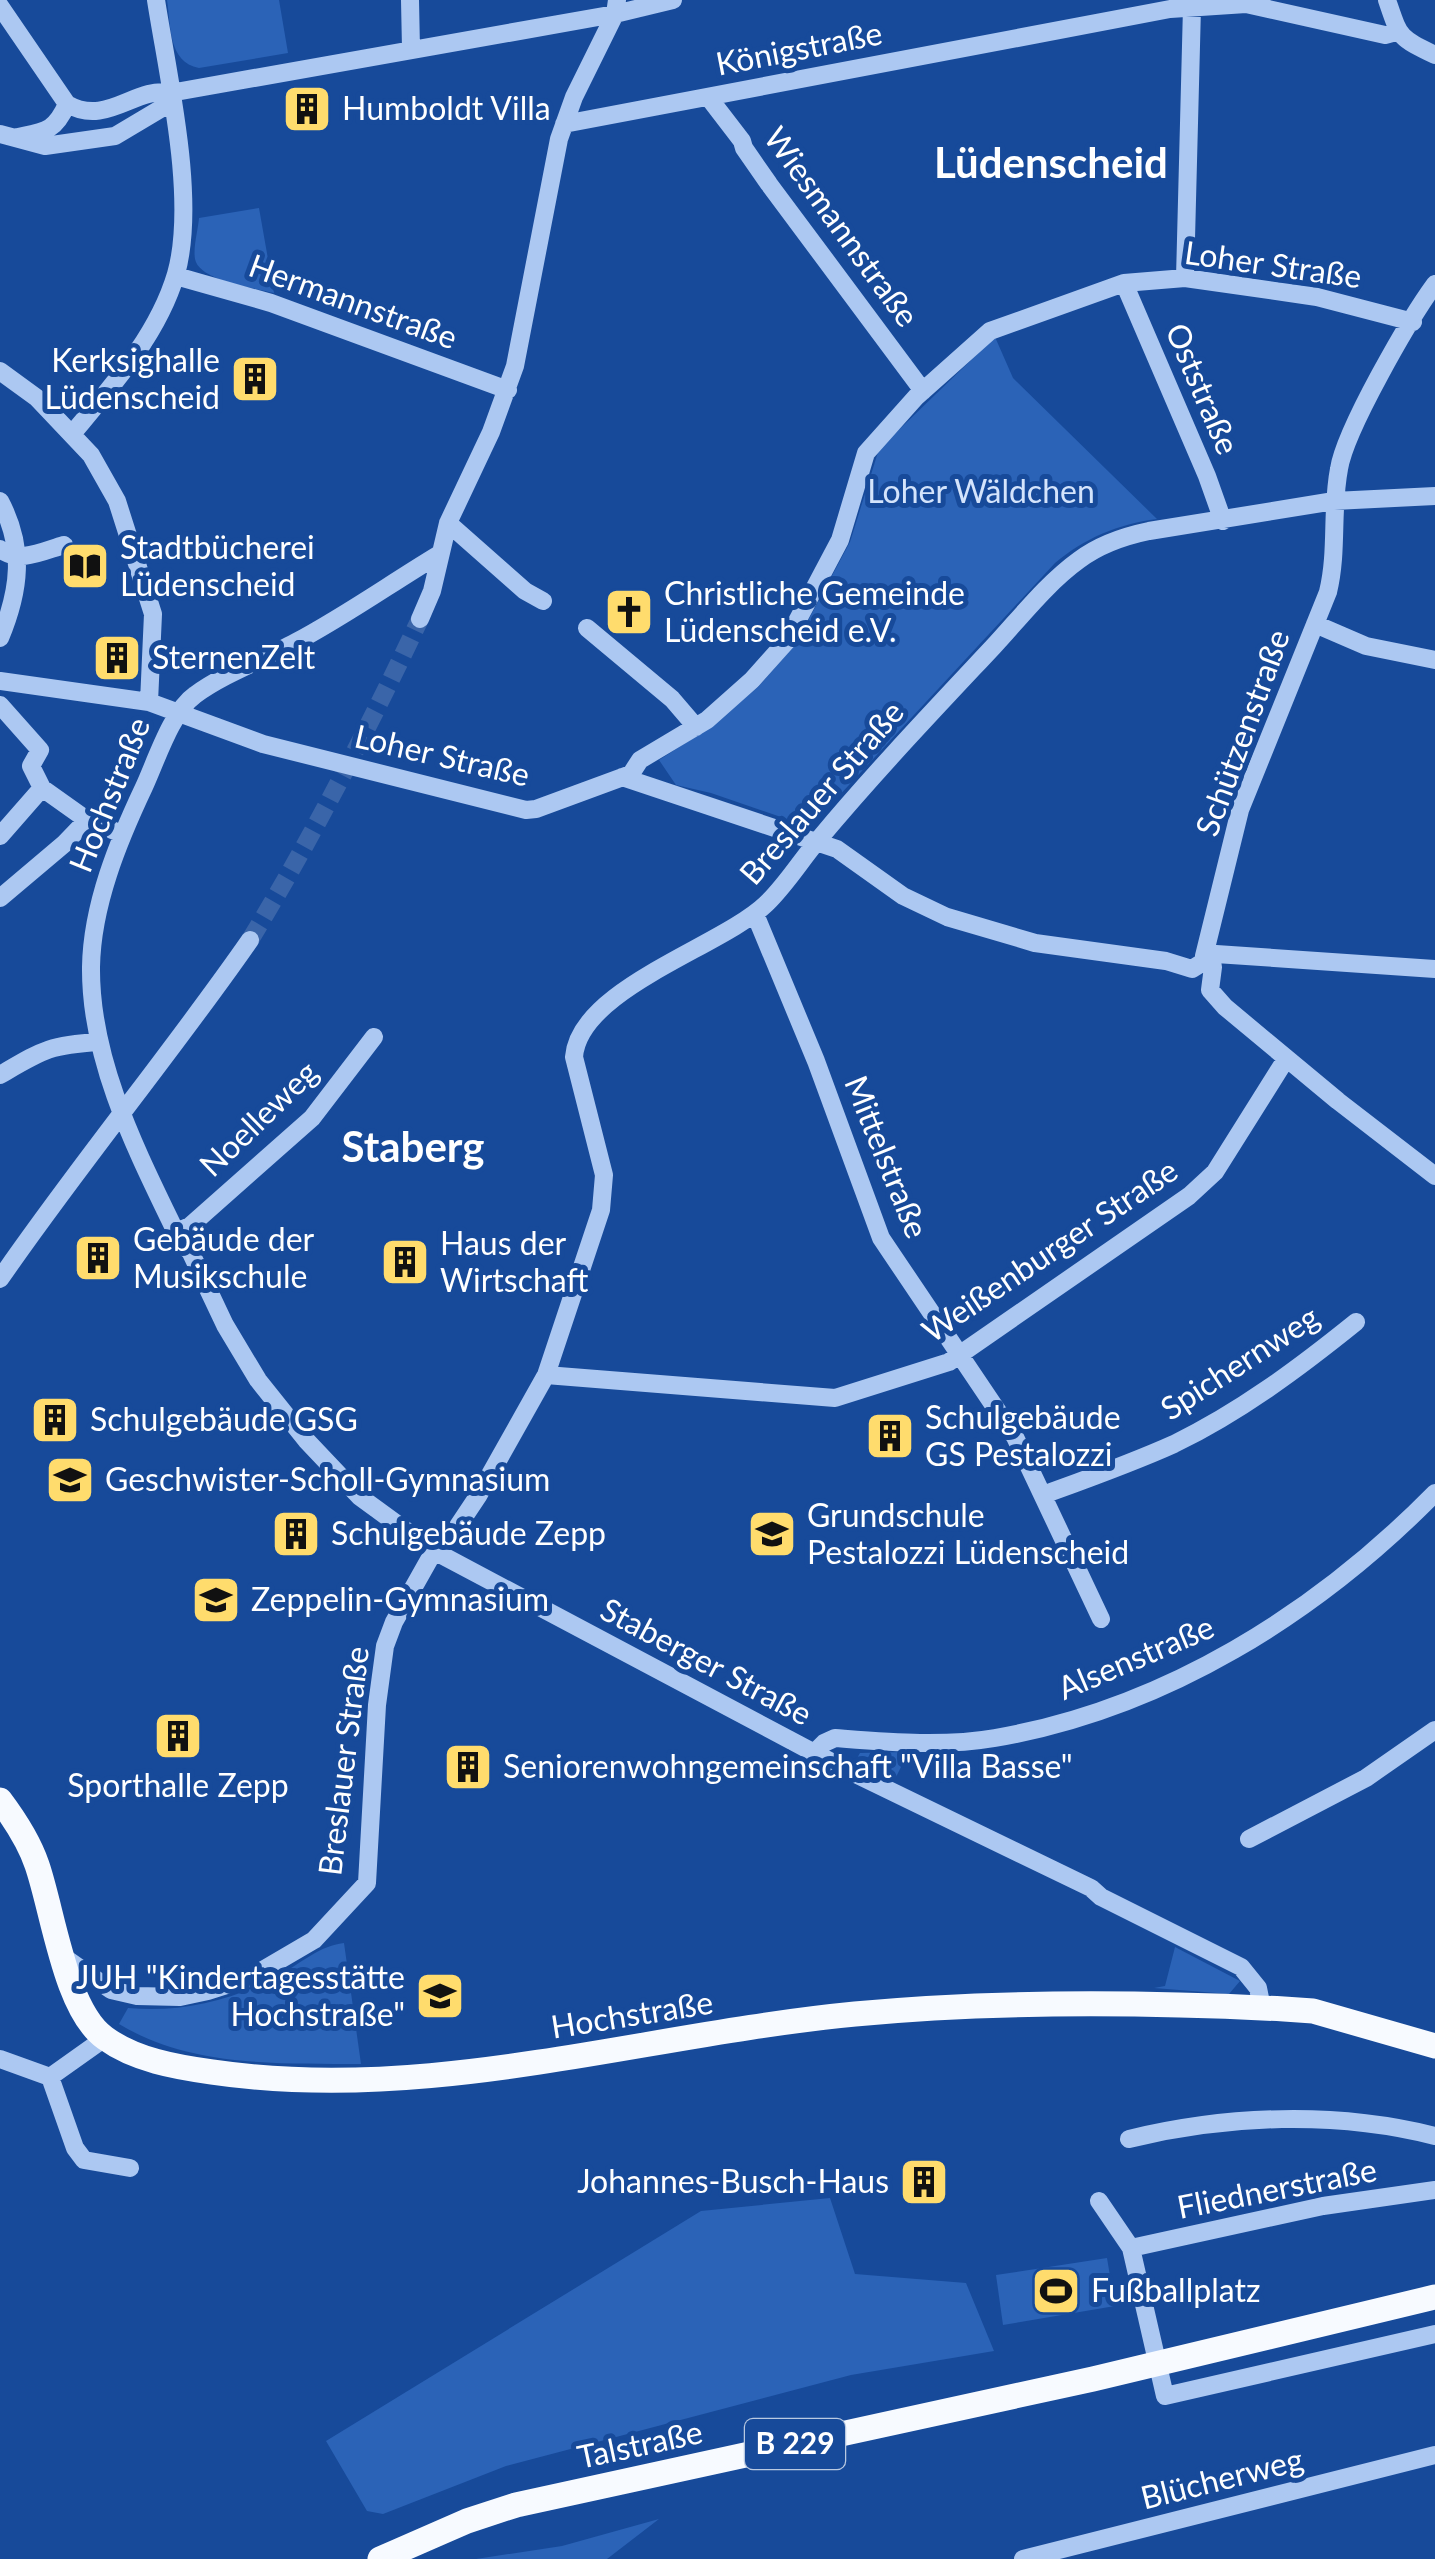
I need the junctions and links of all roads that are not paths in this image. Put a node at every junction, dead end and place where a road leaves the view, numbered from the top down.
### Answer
1 (156, 0) edge
2 (410, 0) edge
3 (673, 0) edge
4 (1387, 0) edge
5 (0, 6) edge
6 (616, 7) edge
7 (1192, 8) junction
8 (1396, 32) junction
9 (412, 50) junction
10 (1435, 55) edge
11 (170, 94) junction
12 (709, 98) junction
13 (67, 104) junction
14 (564, 124) junction
15 (9, 136) edge
16 (176, 276) junction
17 (1185, 278) junction
18 (1124, 283) junction
19 (1435, 284) edge
20 (1412, 322) junction
21 (0, 371) edge
22 (508, 390) junction
23 (923, 391) junction
24 (72, 434) junction
25 (1435, 496) edge
26 (1334, 501) junction
27 (1, 502) edge
28 (1223, 521) junction
29 (448, 523) junction
30 (64, 545) dead end
31 (0, 549) edge
32 (438, 556) junction
33 (18, 558) junction
34 (544, 601) dead end
35 (420, 619) tunnel mouth
36 (1315, 624) junction
37 (587, 628) dead end
38 (0, 638) edge
39 (1435, 660) edge
40 (0, 681) edge
41 (149, 702) junction
42 (0, 705) edge
43 (179, 712) junction
44 (696, 727) junction
45 (622, 777) junction
46 (42, 788) junction
47 (87, 820) junction
48 (122, 834) junction
49 (0, 836) edge
50 (816, 842) junction
51 (0, 898) edge
52 (755, 914) junction
53 (250, 940) tunnel mouth
54 (1207, 960) junction
55 (1435, 969) edge
56 (374, 1037) dead end
57 (99, 1042) junction
58 (1286, 1059) junction
59 (0, 1075) edge
60 (122, 1110) junction
61 (1435, 1176) edge
62 (176, 1232) junction
63 (0, 1278) edge
64 (1356, 1322) dead end
65 (958, 1356) junction
66 (546, 1375) junction
67 (1435, 1493) edge
68 (1044, 1496) junction
69 (434, 1551) junction
70 (1101, 1619) dead end
71 (1435, 1730) edge
72 (814, 1753) junction
73 (0, 1800) edge
74 (1250, 1839) dead end
75 (64, 1957) junction
76 (1262, 2008) junction
77 (105, 2038) junction
78 (1435, 2046) edge
79 (0, 2060) edge
80 (50, 2078) junction
81 (1435, 2136) edge
82 (1129, 2139) dead end
83 (130, 2168) dead end
84 (1435, 2190) edge
85 (1099, 2200) dead end
86 (1132, 2248) junction
87 (1435, 2298) edge
88 (1435, 2334) edge
89 (1156, 2364) junction
90 (1435, 2455) edge
91 (380, 2559) edge
92 (1023, 2559) edge

1 - 11 street
2 - 9 street
3 - 6 street
4 - 8 street
5 - 13 street
6 - 9 street
6 - 14 street
7 - 8 street, Königstraße
7 - 12 street, Königstraße
7 - 17 street
8 - 10 street
9 - 11 street
11 - 13 street
11 - 15 street
11 - 16 street
12 - 14 street, Königstraße
12 - 23 street, Wiesmannstraße
13 - 15 street
14 - 22 street
16 - 22 street, Hermannstraße
16 - 24 street
17 - 18 street, Loher Straße
17 - 20 street, Loher Straße
18 - 23 street, Loher Straße
18 - 28 street, Oststraße
19 - 20 street, Schützenstraße
20 - 26 street, Schützenstraße
21 - 24 street
22 - 29 street
23 - 44 street, Loher Straße
24 - 41 street
25 - 26 street, Breslauer Straße
26 - 28 street, Breslauer Straße
26 - 36 street, Schützenstraße
27 - 33 street
28 - 50 street, Breslauer Straße
29 - 32 street
29 - 34 street
30 - 33 street
31 - 33 street
32 - 35 street
32 - 43 street
33 - 38 street
36 - 39 street
36 - 54 street, Schützenstraße
37 - 44 street
40 - 41 street, Loher Straße
41 - 43 street, Loher Straße
42 - 46 street
43 - 45 street, Loher Straße
43 - 48 street, Hochstraße
44 - 45 street, Loher Straße
45 - 50 street
46 - 47 street
46 - 49 street
47 - 48 street
47 - 51 street
48 - 57 street, Hochstraße
50 - 52 street, Breslauer Straße
50 - 54 street
52 - 65 street, Mittelstraße
52 - 66 street, Breslauer Straße
53 - 60 street
54 - 55 street
54 - 58 street, Schützenstraße
56 - 62 street, Noelleweg
57 - 59 street
57 - 60 street, Hochstraße
58 - 61 street, Schützenstraße
58 - 65 street, Weißenburger Straße
60 - 62 street, Staberger Straße
60 - 63 street
62 - 69 street, Staberger Straße
64 - 68 street, Spichernweg
65 - 66 street, Weißenburger Straße
65 - 68 street, Mittelstraße
66 - 69 street, Breslauer Straße
67 - 72 street, Alsenstraße
68 - 70 street, Mittelstraße
69 - 72 street, Staberger Straße
69 - 75 street, Breslauer Straße
71 - 74 street
72 - 76 street, Staberger Straße
73 - 75 main road
75 - 77 main road
76 - 77 main road, Hochstraße
76 - 78 main road, Hochstraße
77 - 80 street
79 - 80 street
80 - 83 street
81 - 82 street
84 - 86 street, Fliednerstraße
85 - 86 street
86 - 89 street
87 - 89 main road, Talstraße / B 229
88 - 89 street
89 - 91 main road, Talstraße / B 229
90 - 92 street, Blücherweg

